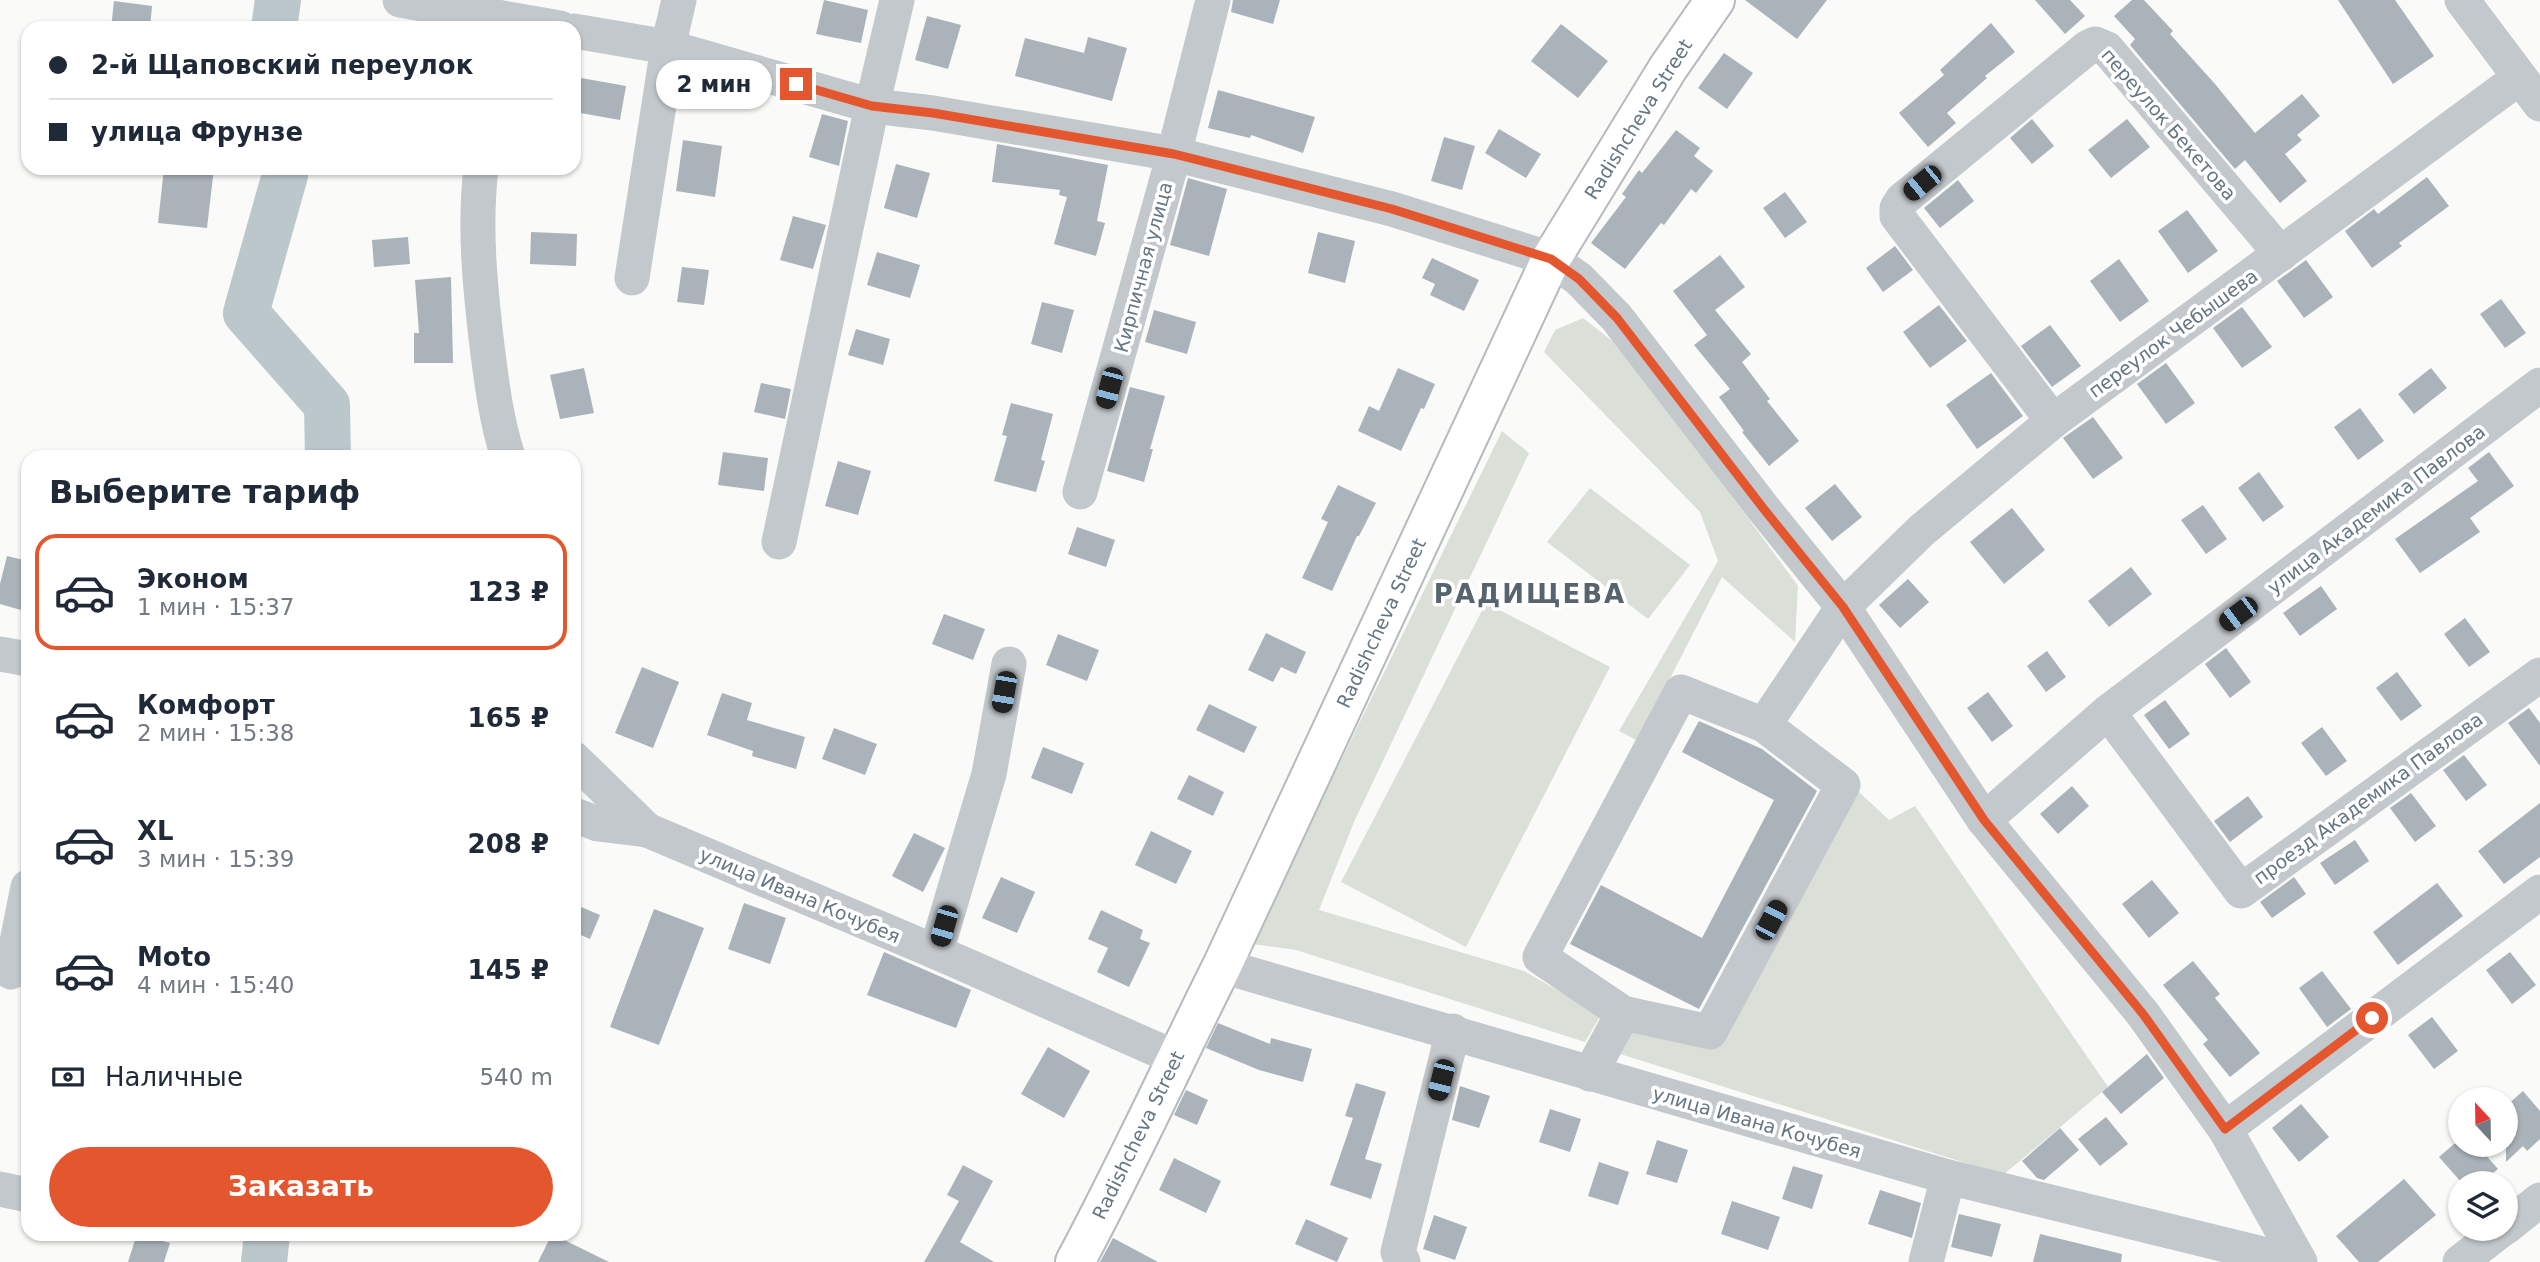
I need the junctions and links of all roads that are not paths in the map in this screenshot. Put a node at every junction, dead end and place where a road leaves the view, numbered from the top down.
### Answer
1 (400, 0) edge
2 (679, 0) edge
3 (897, 0) edge
4 (1213, 0) edge
5 (1715, 0) edge
6 (2462, 0) edge
7 (490, 21) edge
8 (581, 31) edge
9 (668, 47) junction
10 (2529, 91) edge
11 (872, 106) junction
12 (1174, 154) junction
13 (480, 175) edge
14 (2281, 254) junction
15 (1551, 259) junction
16 (632, 278) dead end
17 (2540, 385) edge
18 (2053, 421) junction
19 (506, 450) edge
20 (1080, 492) dead end
21 (779, 542) dead end
22 (1843, 607) junction
23 (0, 654) edge
24 (21, 658) edge
25 (1009, 664) dead end
26 (2540, 675) edge
27 (2108, 712) junction
28 (1764, 725) junction
29 (581, 766) edge
30 (581, 818) edge
31 (1984, 820) junction
32 (647, 830) junction
33 (2540, 892) edge
34 (21, 922) edge
35 (936, 952) junction
36 (1222, 965) junction
37 (11, 972) dead end
38 (1623, 1013) junction
39 (1454, 1031) junction
40 (1175, 1058) junction
41 (1590, 1074) junction
42 (2225, 1129) junction
43 (1948, 1177) junction
44 (0, 1189) edge
45 (21, 1194) edge
46 (2540, 1200) edge
47 (2518, 1218) edge
48 (2488, 1241) edge
49 (2298, 1260) edge
50 (1075, 1262) edge
51 (1402, 1262) edge
52 (1926, 1262) edge
53 (2460, 1262) edge

1 - 7 street
2 - 9 street
3 - 11 street
4 - 12 street, Кирпичная улица
5 - 15 main road, Radishcheva Street
6 - 10 street
8 - 9 street
9 - 11 street
9 - 16 street
10 - 14 street, переулок Чебышева
11 - 12 street
11 - 21 street
12 - 15 street
12 - 20 street, Кирпичная улица
13 - 19 street
14 - 18 street, переулок Чебышева
14 - 18 street, переулок Бекетова
15 - 22 street
15 - 36 main road, Radishcheva Street
17 - 27 street, улица Академика Павлова
18 - 22 street, переулок Чебышева
22 - 28 street, переулок Чебышева
22 - 31 street
23 - 24 street
25 - 35 street
26 - 27 street, проезд Академика Павлова
27 - 31 street, улица Академика Павлова
28 - 38 street
28 - 38 street
29 - 32 street
30 - 32 street, улица Ивана Кочубея
31 - 42 street
32 - 35 street, улица Ивана Кочубея
33 - 42 street
34 - 37 street
35 - 40 street, улица Ивана Кочубея
36 - 39 street, улица Ивана Кочубея
36 - 40 main road, Radishcheva Street
38 - 41 street
39 - 41 street, улица Ивана Кочубея
39 - 51 street
40 - 50 main road, Radishcheva Street
41 - 43 street, улица Ивана Кочубея
42 - 49 street
43 - 49 street, улица Ивана Кочубея
43 - 52 street
44 - 45 street
46 - 47 street
48 - 53 street

